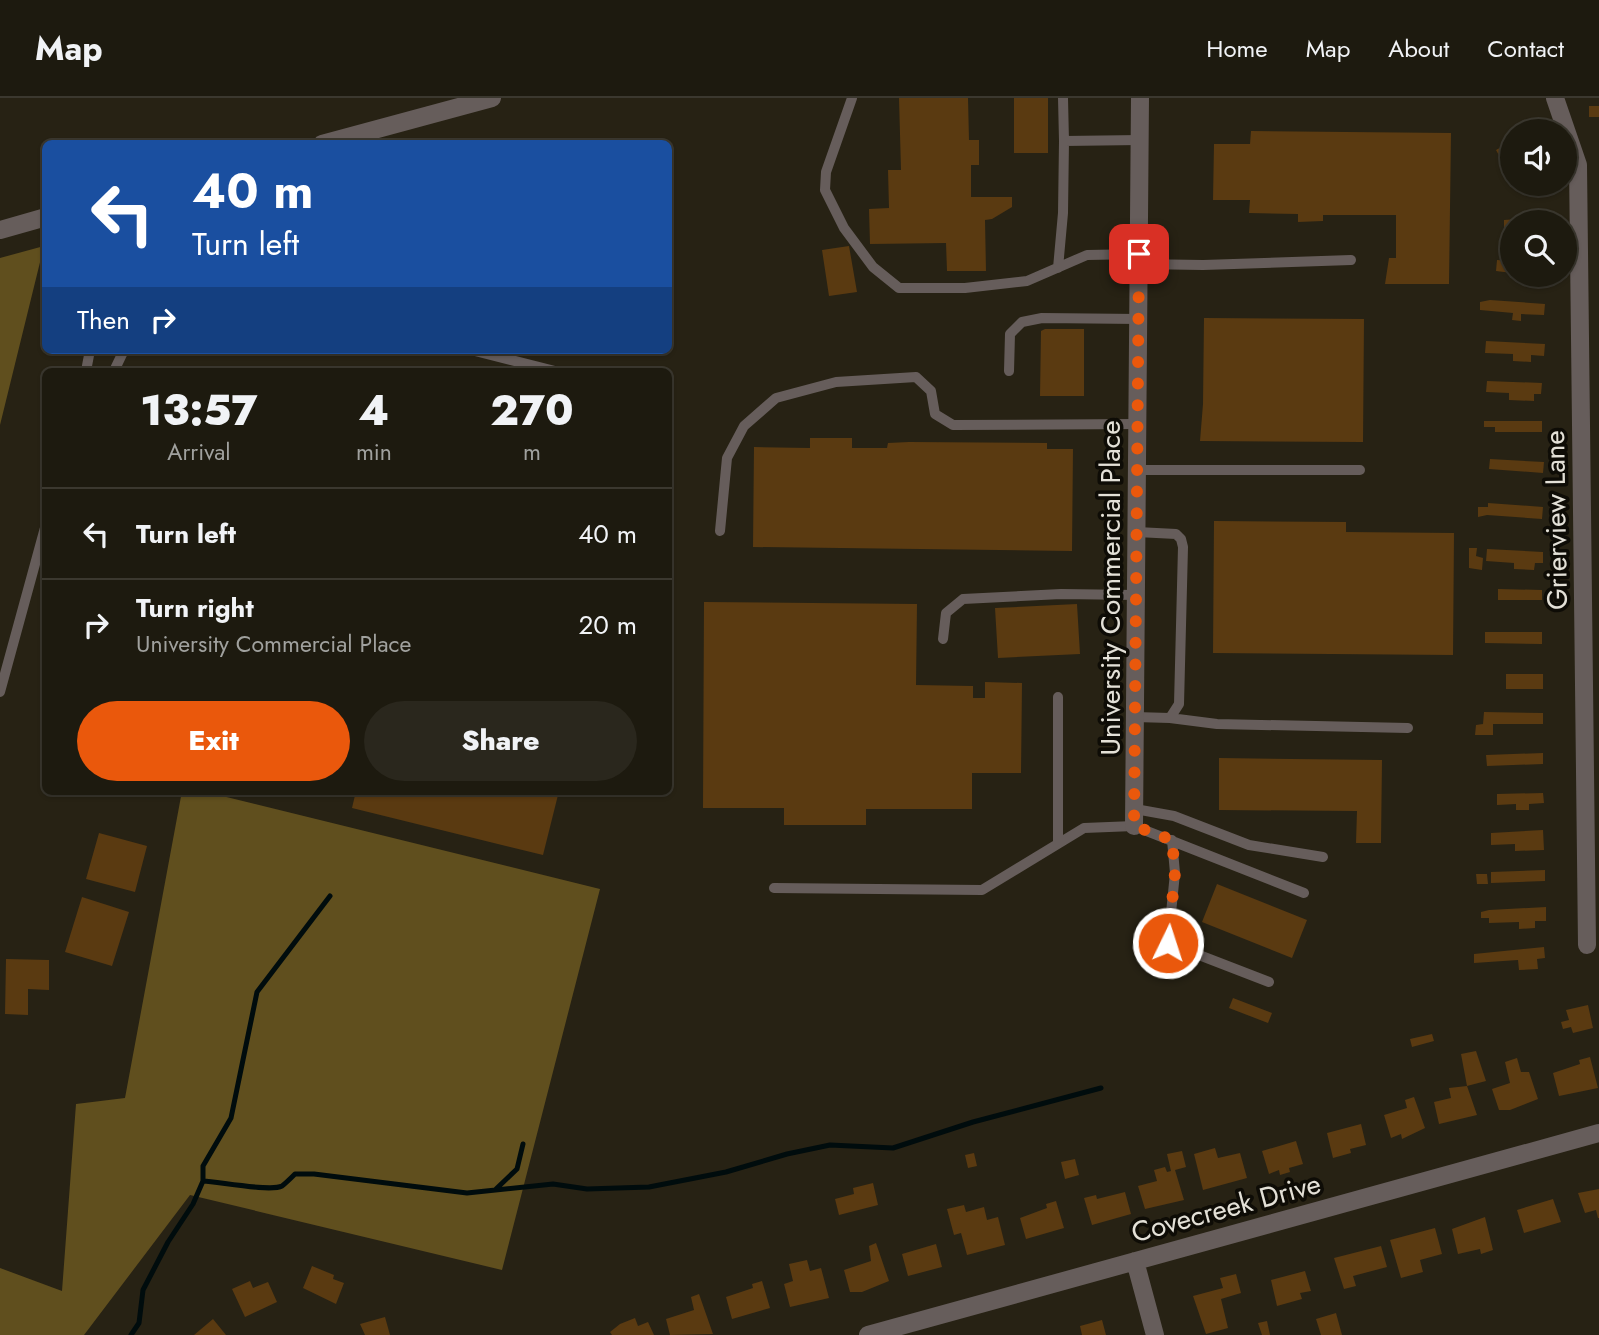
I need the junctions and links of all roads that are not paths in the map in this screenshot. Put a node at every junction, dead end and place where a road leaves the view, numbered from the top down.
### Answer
1 (492, 98) edge
2 (852, 98) edge
3 (1063, 98) edge
4 (1140, 98) edge
5 (1555, 98) edge
6 (337, 140) edge
7 (1140, 140) junction
8 (1064, 141) junction
9 (42, 218) edge
10 (0, 230) edge
11 (1139, 259) junction
12 (1351, 260) dead end
13 (1058, 268) junction
14 (1139, 319) junction
15 (487, 354) edge
16 (543, 368) edge
17 (1009, 371) dead end
18 (1138, 424) junction
19 (1137, 470) junction
20 (1360, 470) dead end
21 (720, 531) dead end
22 (1137, 532) junction
23 (42, 539) edge
24 (1136, 595) junction
25 (943, 639) dead end
26 (0, 692) edge
27 (1058, 697) dead end
28 (1135, 717) junction
29 (1170, 718) junction
30 (1408, 728) dead end
31 (1134, 818) junction
32 (1172, 840) junction
33 (1058, 844) junction
34 (1323, 857) dead end
35 (774, 888) dead end
36 (1304, 893) dead end
37 (1587, 945) dead end
38 (1269, 982) dead end
39 (1599, 1133) edge
40 (1135, 1261) junction
41 (868, 1335) edge
42 (1155, 1335) edge

1 - 6 street
2 - 13 lane
3 - 8 lane
4 - 7 street, University Commercial Place
5 - 37 street, Grierview Lane
7 - 8 lane
7 - 11 street, University Commercial Place
8 - 13 lane
9 - 10 street
11 - 12 lane
11 - 13 lane
11 - 14 street, University Commercial Place
14 - 17 lane
14 - 18 street, University Commercial Place
15 - 16 lane
18 - 19 street, University Commercial Place
18 - 21 lane
19 - 20 lane
19 - 22 street, University Commercial Place
22 - 24 street, University Commercial Place
22 - 29 lane
23 - 26 lane
24 - 25 lane
24 - 28 street, University Commercial Place
27 - 33 lane
28 - 29 lane
28 - 31 street, University Commercial Place
29 - 30 lane
31 - 32 lane
31 - 33 lane
31 - 34 lane
32 - 36 lane
32 - 38 lane
33 - 35 lane
39 - 40 street, Covecreek Drive
40 - 41 street, Covecreek Drive
40 - 42 street

